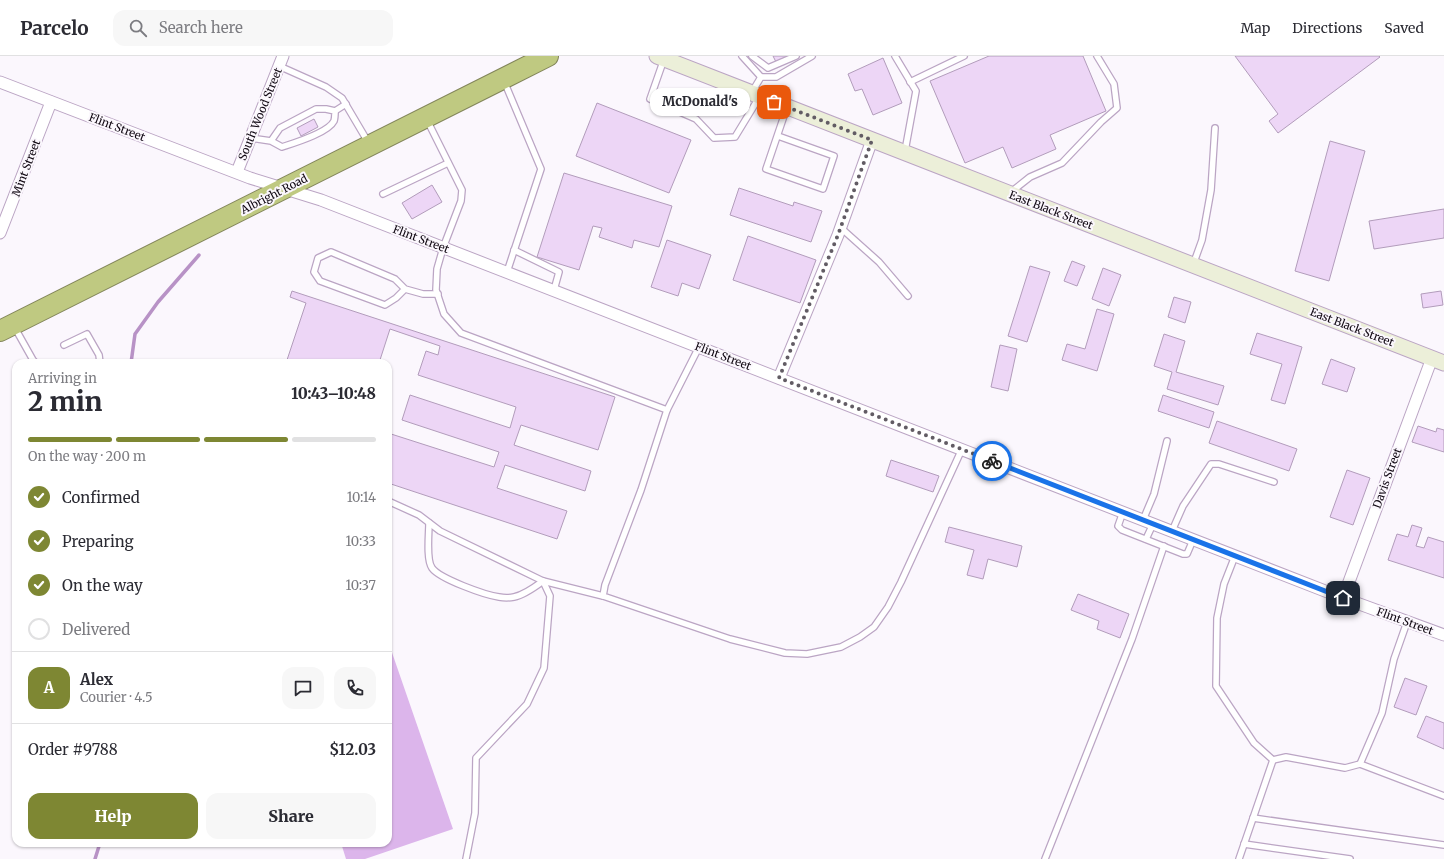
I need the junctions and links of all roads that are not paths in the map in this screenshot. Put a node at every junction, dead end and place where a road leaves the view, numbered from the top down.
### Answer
1 (548, 56) edge
2 (742, 56) edge
3 (752, 56) edge
4 (796, 56) edge
5 (812, 56) edge
6 (895, 56) edge
7 (964, 56) edge
8 (1097, 56) edge
9 (661, 57) edge
10 (281, 61) edge
11 (761, 77) junction
12 (503, 79) junction
13 (0, 82) edge
14 (910, 82) junction
15 (756, 95) junction
16 (51, 102) junction
17 (346, 104) junction
18 (787, 107) junction
19 (335, 111) junction
20 (426, 118) junction
21 (1215, 128) dead end
22 (778, 136) junction
23 (250, 138) junction
24 (872, 140) junction
25 (271, 141) junction
26 (370, 146) junction
27 (905, 153) junction
28 (448, 163) junction
29 (237, 172) junction
30 (285, 189) junction
31 (383, 194) dead end
32 (1009, 194) junction
33 (840, 228) junction
34 (0, 233) edge
35 (443, 248) junction
36 (514, 250) junction
37 (1193, 265) junction
38 (507, 272) junction
39 (405, 289) junction
40 (554, 290) junction
41 (438, 294) junction
42 (908, 296) dead end
43 (6, 328) edge
44 (64, 345) dead end
45 (699, 347) junction
46 (32, 359) edge
47 (100, 359) edge
48 (1438, 361) edge
49 (779, 378) junction
50 (667, 410) junction
51 (1167, 441) dead end
52 (962, 449) junction
53 (1274, 482) dead end
54 (392, 503) edge
55 (1123, 512) junction
56 (1148, 522) junction
57 (429, 523) junction
58 (1172, 531) junction
59 (1146, 539) junction
60 (1193, 540) junction
61 (1164, 546) junction
62 (1235, 556) junction
63 (544, 581) junction
64 (603, 596) junction
65 (1343, 598) junction
66 (1407, 622) junction
67 (1444, 635) edge
68 (1273, 760) junction
69 (1360, 764) junction
70 (1444, 796) edge
71 (1253, 818) junction
72 (1244, 844) junction
73 (1444, 845) edge
74 (466, 859) edge
75 (1045, 859) edge
76 (1239, 859) edge
77 (1350, 859) edge

1 - 12 highway, Albright Road
2 - 11 lane
3 - 4 lane
5 - 11 lane
6 - 14 lane
7 - 14 lane
8 - 32 lane
9 - 15 street, East Black Street
9 - 15 lane
10 - 17 lane
10 - 23 street, South Wood Street
11 - 15 lane
12 - 20 highway, Albright Road
12 - 36 lane
13 - 16 street, Flint Street
14 - 27 lane
15 - 18 street, East Black Street
16 - 29 street, Flint Street
16 - 34 street, Mint Street
17 - 19 lane
17 - 26 lane
18 - 22 lane
18 - 24 street, East Black Street
19 - 25 lane
19 - 25 lane
20 - 26 highway, Albright Road
20 - 28 lane
21 - 37 lane
22 - 22 lane
23 - 25 lane
23 - 29 street, South Wood Street
24 - 27 street, East Black Street
24 - 33 street
26 - 30 highway, Albright Road
27 - 32 street, East Black Street
28 - 31 lane
28 - 35 lane
29 - 30 street, Flint Street
30 - 35 street, Flint Street
30 - 43 highway, Albright Road
32 - 37 street, East Black Street
33 - 42 lane
33 - 49 street
35 - 38 street, Flint Street
35 - 41 lane
36 - 38 lane
36 - 40 lane
37 - 48 street, East Black Street
38 - 40 street, Flint Street
39 - 39 lane
39 - 41 lane
40 - 45 street, Flint Street
41 - 50 lane
43 - 46 lane
44 - 47 lane
45 - 49 street, Flint Street
45 - 50 lane
48 - 65 street, Davis Street
49 - 52 street, Flint Street
50 - 64 lane
51 - 56 lane
52 - 55 street, Flint Street
52 - 64 lane
53 - 58 lane
54 - 57 lane
55 - 56 street, Flint Street
55 - 59 lane
56 - 58 street, Flint Street
56 - 59 lane
57 - 63 lane
57 - 63 lane
58 - 60 street, Flint Street
59 - 61 lane
60 - 61 lane
60 - 62 street, Flint Street
61 - 75 lane
62 - 65 street, Flint Street
62 - 68 lane
63 - 64 lane
63 - 74 lane
65 - 66 street, Flint Street
66 - 67 street, Flint Street
66 - 69 lane
68 - 69 lane
68 - 71 lane
69 - 70 lane
71 - 72 lane
71 - 73 lane
72 - 76 lane
72 - 77 lane

